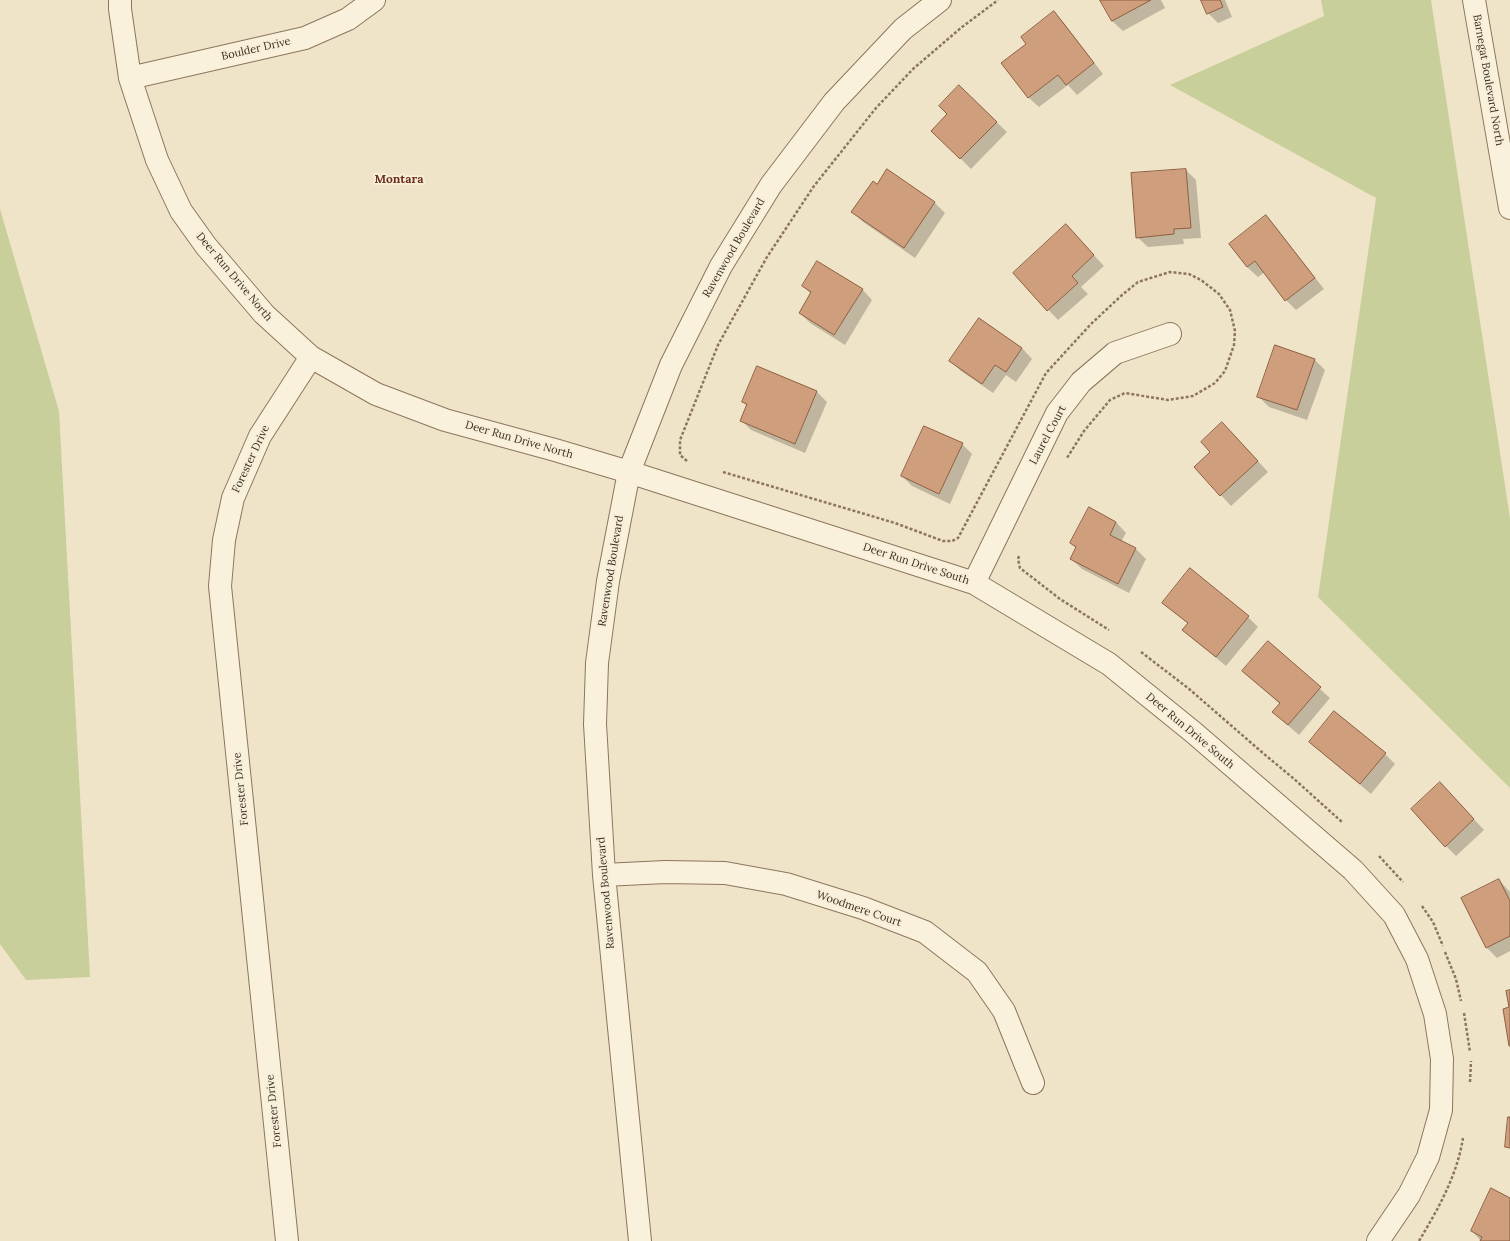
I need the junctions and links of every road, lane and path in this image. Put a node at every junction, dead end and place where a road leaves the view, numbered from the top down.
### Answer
1 (120, 0) edge
2 (374, 0) edge
3 (940, 0) edge
4 (998, 0) edge
5 (1474, 0) edge
6 (130, 78) junction
7 (1510, 208) edge
8 (1170, 334) dead end
9 (311, 357) junction
10 (687, 461) dead end
11 (1064, 463) dead end
12 (717, 470) dead end
13 (629, 472) junction
14 (1021, 552) dead end
15 (974, 583) junction
16 (1111, 632) dead end
17 (1135, 649) dead end
18 (1347, 826) dead end
19 (1375, 852) dead end
20 (604, 875) junction
21 (1406, 886) dead end
22 (1421, 906) dead end
23 (1034, 1083) dead end
24 (1470, 1084) dead end
25 (1463, 1138) dead end
26 (287, 1241) edge
27 (640, 1241) edge
28 (1378, 1241) edge
29 (1419, 1241) edge

1 - 6 street, Deer Run Drive North
2 - 6 street, Boulder Drive
3 - 13 street, Ravenwood Boulevard
4 - 10 path
5 - 7 street, Barnegat Boulevard North
6 - 9 street, Deer Run Drive North
8 - 15 street, Laurel Court
9 - 13 street, Deer Run Drive North
9 - 26 street, Forester Drive
11 - 12 path
13 - 15 street, Deer Run Drive South
13 - 20 street, Ravenwood Boulevard
14 - 16 path
15 - 28 street, Deer Run Drive South
17 - 18 path
19 - 21 path
20 - 23 street, Woodmere Court
20 - 27 street, Ravenwood Boulevard
22 - 24 path
25 - 29 path

